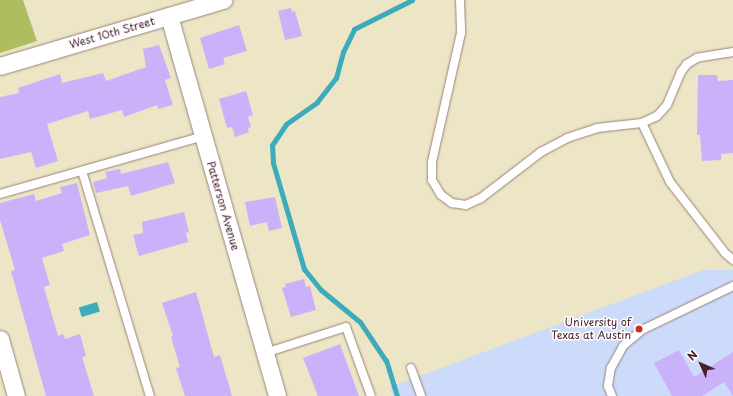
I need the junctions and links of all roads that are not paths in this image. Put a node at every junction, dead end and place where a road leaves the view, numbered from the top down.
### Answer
1 (224, 0) edge
2 (460, 0) edge
3 (187, 5) edge
4 (169, 16) junction
5 (733, 52) edge
6 (0, 66) edge
7 (642, 122) junction
8 (204, 136) junction
9 (82, 171) junction
10 (0, 194) edge
11 (733, 260) edge
12 (733, 286) edge
13 (0, 339) edge
14 (265, 353) junction
15 (411, 368) dead end
16 (16, 396) edge
17 (150, 396) edge
18 (277, 396) edge
19 (371, 396) edge
20 (421, 396) edge
21 (612, 396) edge

1 - 3 street, West 10th Street
2 - 7 lane
3 - 4 street, West 10th Street
4 - 6 street, West 10th Street
4 - 8 street, Patterson Avenue
5 - 7 lane
7 - 11 lane
8 - 9 lane
8 - 14 street, Patterson Avenue
9 - 10 lane
9 - 17 lane
12 - 21 lane
13 - 16 street
14 - 18 street, Patterson Avenue
14 - 19 lane
15 - 20 lane

